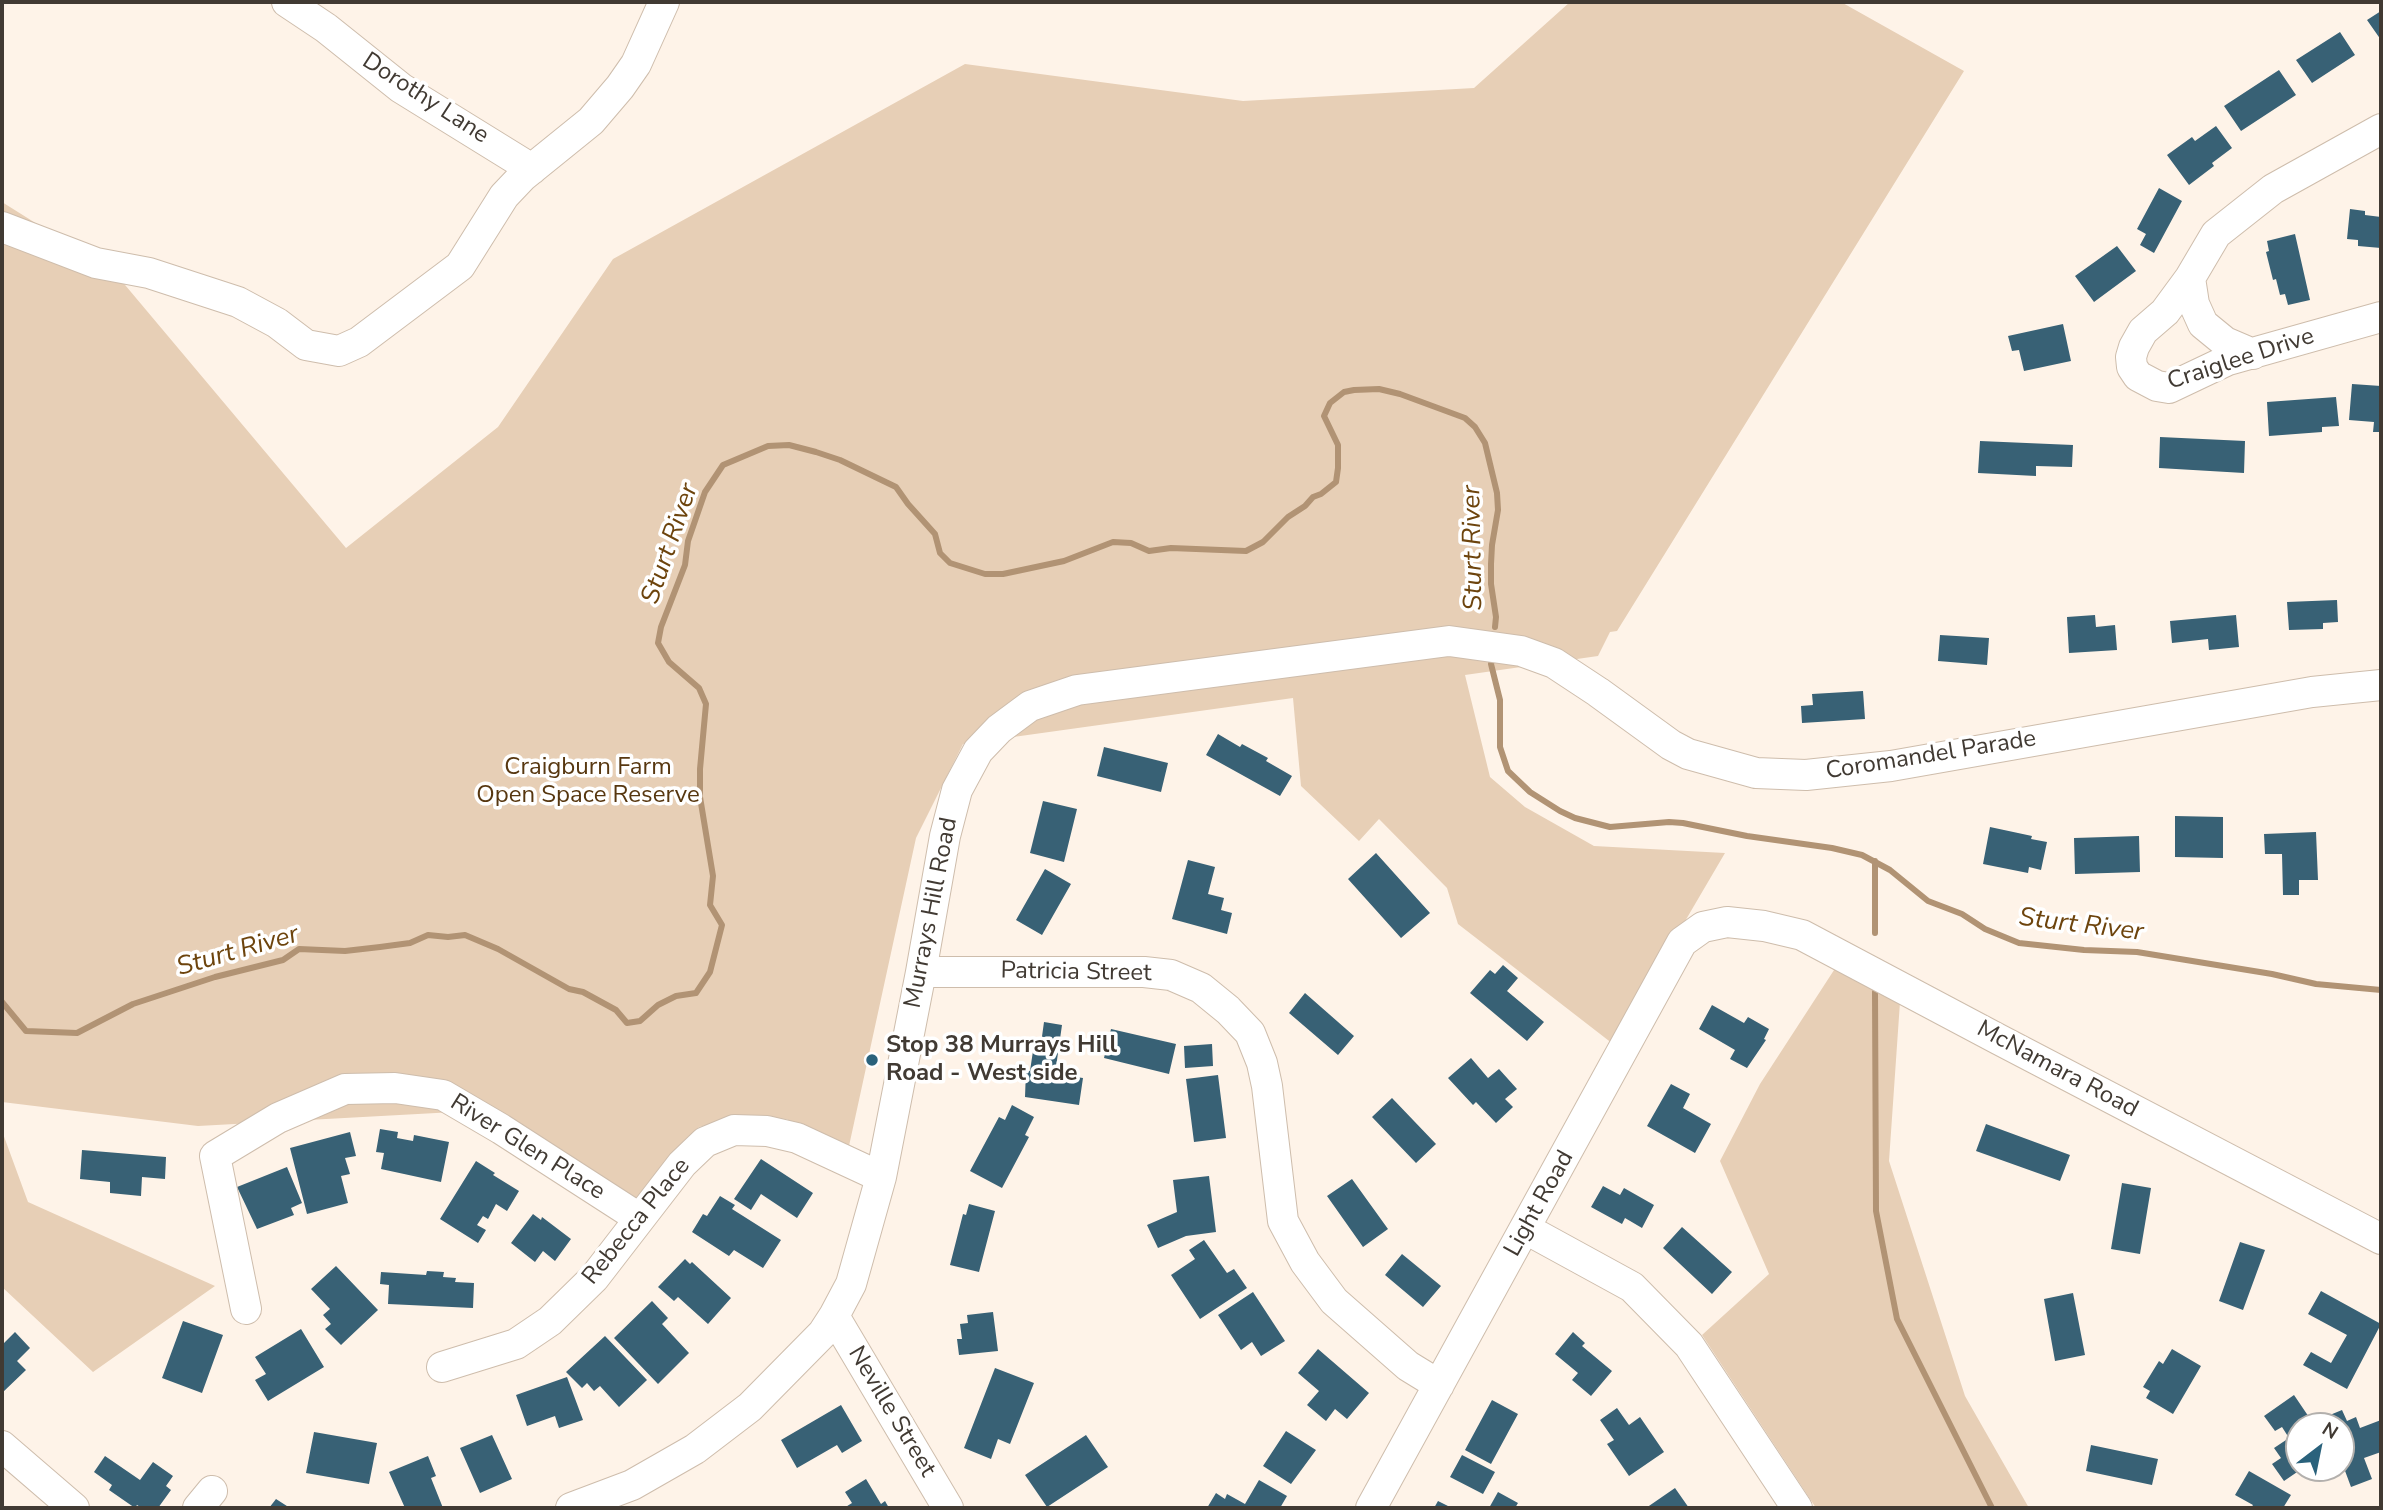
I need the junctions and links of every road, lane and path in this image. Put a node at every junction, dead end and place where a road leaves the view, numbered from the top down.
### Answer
1 (287, 2) edge
2 (664, 2) edge
3 (2381, 129) edge
4 (532, 169) junction
5 (2, 227) edge
6 (2190, 278) junction
7 (2381, 317) edge
8 (2253, 354) junction
9 (1509, 649) joint
10 (2381, 685) edge
11 (1727, 922) joint
12 (921, 972) junction
13 (881, 1177) junction
14 (639, 1218) junction
15 (1526, 1229) junction
16 (2381, 1239) edge
17 (246, 1309) dead end
18 (834, 1316) junction
19 (442, 1367) dead end
20 (1438, 1385) junction
21 (2, 1446) edge
22 (74, 1508) edge
23 (572, 1508) edge
24 (948, 1508) edge
25 (1371, 1508) edge
26 (1797, 1508) edge

1 - 4 street, Dorothy Lane
2 - 4 street
3 - 6 street
4 - 5 street
6 - 8 street
6 - 8 street, Craiglee Drive
7 - 8 street, Craiglee Drive
9 - 10 street, Coromandel Parade
9 - 12 street, Murrays Hill Road
11 - 15 street, Light Road
11 - 16 street, McNamara Road
12 - 13 street, Murrays Hill Road
12 - 20 street, Patricia Street
13 - 14 street, Rebecca Place
13 - 18 street, Murrays Hill Road
14 - 17 street, River Glen Place
14 - 19 street, Rebecca Place
15 - 20 street, Light Road
15 - 26 street
18 - 23 street, Murrays Hill Road
18 - 24 street, Neville Street
20 - 25 street, Light Road
21 - 22 street

